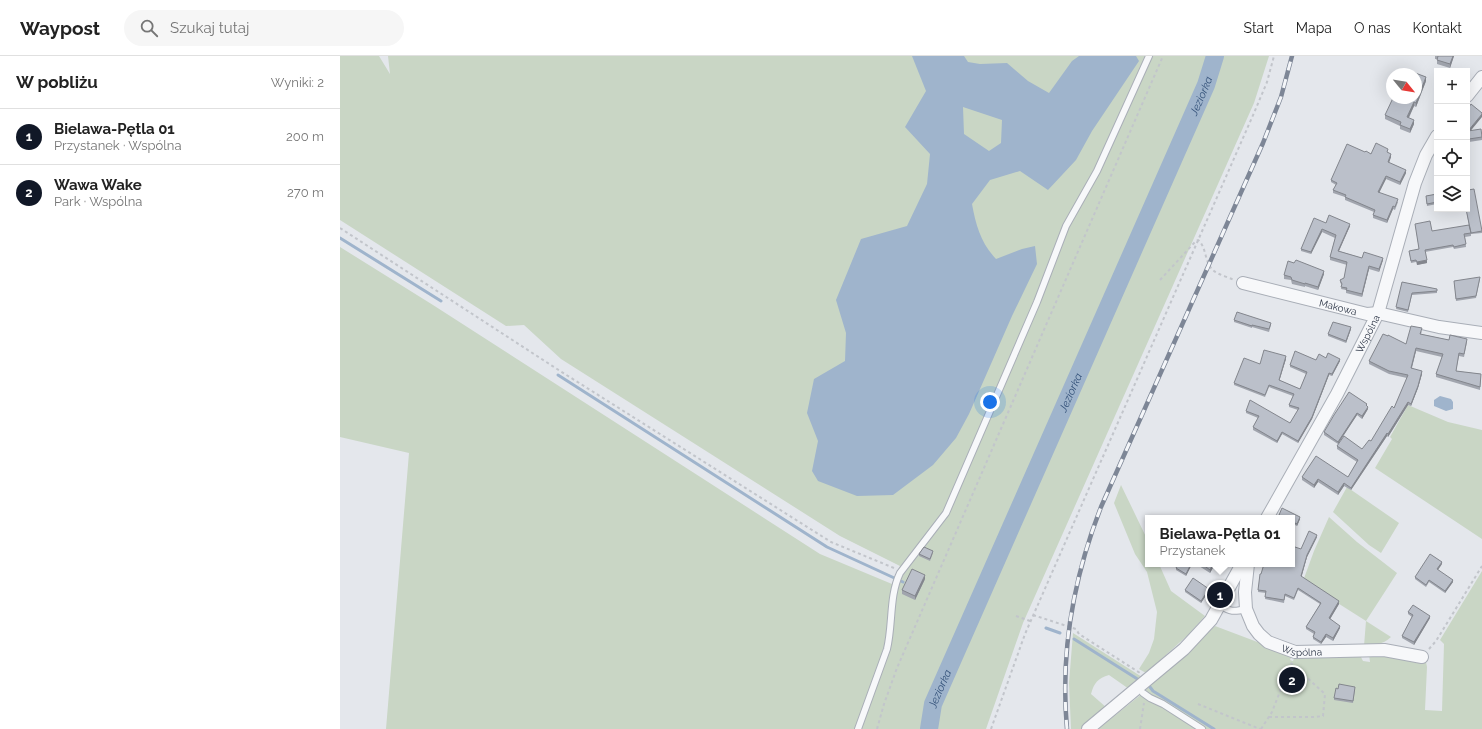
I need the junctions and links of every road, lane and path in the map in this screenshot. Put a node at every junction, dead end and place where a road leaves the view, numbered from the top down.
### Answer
1 (1149, 56) edge
2 (1164, 56) edge
3 (1274, 56) edge
4 (1482, 77) edge
5 (1470, 92) edge
6 (1435, 140) edge
7 (340, 228) edge
8 (1198, 240) junction
9 (1160, 280) dead end
10 (1243, 283) joint
11 (1378, 313) junction
12 (1482, 333) edge
13 (1269, 515) edge
14 (1482, 566) edge
15 (1240, 567) edge
16 (1248, 567) edge
17 (901, 571) junction
18 (1220, 605) junction
19 (1246, 609) junction
20 (1033, 615) junction
21 (1016, 616) dead end
22 (1030, 621) junction
23 (1422, 657) joint
24 (1150, 679) junction
25 (1144, 694) joint
26 (1198, 704) dead end
27 (1269, 717) junction
28 (858, 729) edge
29 (877, 729) edge
30 (991, 729) edge
31 (1088, 729) edge
32 (1140, 729) edge
33 (1202, 729) edge
34 (1261, 729) edge

1 - 17 lane
2 - 29 path
3 - 8 path
4 - 5 street
6 - 11 street, Wspólna
7 - 17 path
8 - 9 path
8 - 10 path
8 - 20 path
10 - 11 street, Makowa
11 - 12 street, Makowa
11 - 13 street, Wspólna
14 - 23 path
15 - 18 street
16 - 19 street, Wspólna
17 - 28 lane
18 - 19 lane
18 - 24 street
19 - 23 street, Wspólna
20 - 22 path
20 - 24 path
21 - 22 path
22 - 30 path
24 - 31 street
25 - 32 path
25 - 33 lane
26 - 34 path
27 - 27 path
27 - 34 path

